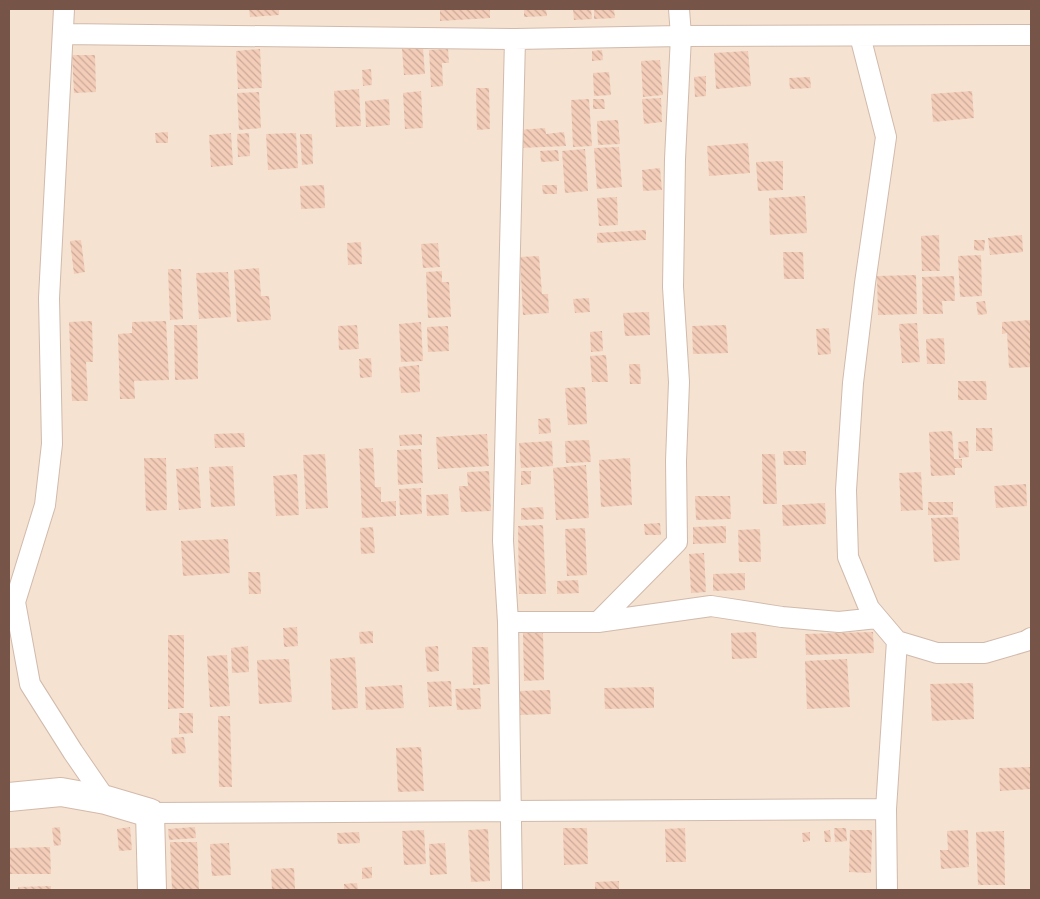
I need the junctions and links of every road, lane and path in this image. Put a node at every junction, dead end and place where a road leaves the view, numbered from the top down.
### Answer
1 (64, 9) edge
2 (679, 9) edge
3 (63, 34) junction
4 (1031, 35) edge
5 (681, 36) junction
6 (860, 36) junction
7 (515, 40) junction
8 (877, 618) junction
9 (508, 622) junction
10 (598, 622) junction
11 (1031, 638) edge
12 (897, 641) junction
13 (9, 798) edge
14 (106, 800) junction
15 (886, 809) junction
16 (510, 810) junction
17 (150, 813) junction
18 (152, 890) edge
19 (512, 890) edge
20 (887, 890) edge

1 - 3 street
2 - 5 street
3 - 7 street
3 - 14 street
4 - 6 street
5 - 6 street
5 - 7 street
5 - 10 street
6 - 8 street
7 - 9 street
8 - 10 street
8 - 12 street
9 - 10 street
9 - 16 street
11 - 12 street
12 - 15 street
13 - 14 street
14 - 17 street
15 - 16 street
15 - 20 street
16 - 17 street
16 - 19 street
17 - 18 street

